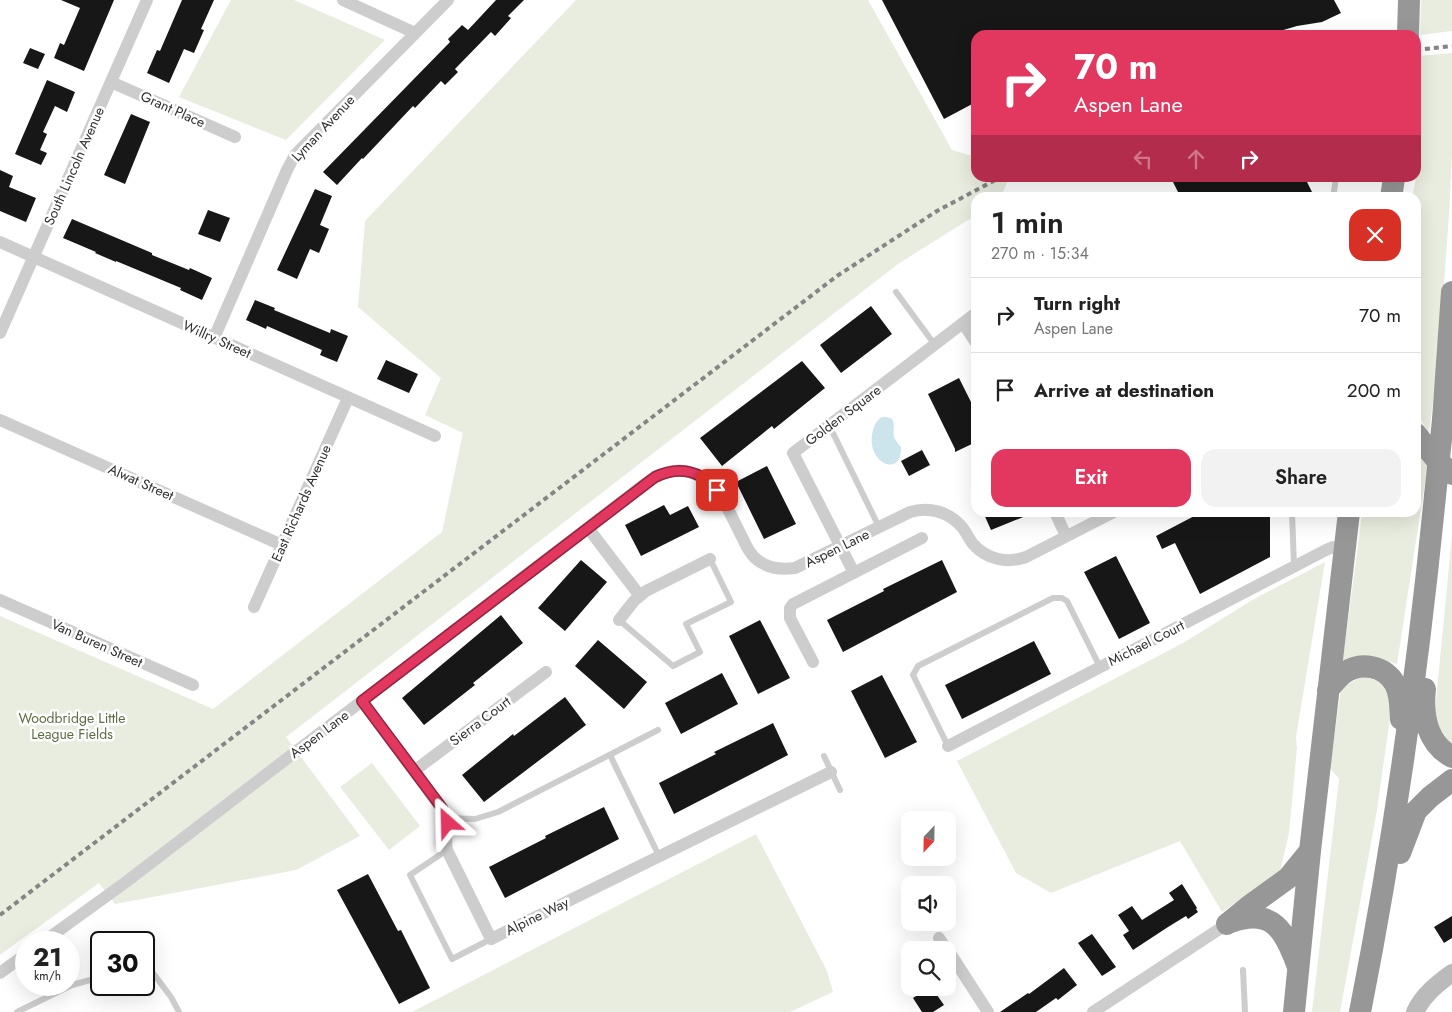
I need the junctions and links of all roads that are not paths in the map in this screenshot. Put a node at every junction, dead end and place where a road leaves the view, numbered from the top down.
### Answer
1 (147, 0) edge
2 (342, 0) edge
3 (448, 0) edge
4 (1409, 1) edge
5 (1408, 30) edge
6 (415, 33) junction
7 (111, 82) junction
8 (235, 137) dead end
9 (0, 242) edge
10 (33, 257) junction
11 (896, 292) dead end
12 (1452, 292) edge
13 (971, 317) edge
14 (963, 324) junction
15 (0, 333) edge
16 (971, 336) edge
17 (214, 338) junction
18 (935, 344) junction
19 (348, 398) junction
20 (0, 420) edge
21 (829, 425) junction
22 (435, 436) dead end
23 (1421, 440) edge
24 (1452, 474) edge
25 (1057, 517) edge
26 (1104, 517) edge
27 (1292, 517) edge
28 (1348, 517) edge
29 (879, 527) junction
30 (588, 528) junction
31 (1066, 536) junction
32 (922, 538) dead end
33 (282, 545) junction
34 (841, 546) junction
35 (1345, 549) junction
36 (710, 559) joint
37 (1294, 567) junction
38 (854, 573) junction
39 (640, 596) junction
40 (0, 600) edge
41 (1424, 602) junction
42 (254, 608) dead end
43 (618, 620) joint
44 (814, 662) dead end
45 (1100, 667) junction
46 (546, 672) dead end
47 (193, 685) dead end
48 (1328, 690) junction
49 (362, 701) junction
50 (658, 730) dead end
51 (948, 746) joint
52 (610, 755) junction
53 (824, 756) dead end
54 (1452, 757) edge
55 (1403, 760) junction
56 (414, 771) junction
57 (831, 772) junction
58 (1452, 780) edge
59 (840, 790) dead end
60 (447, 818) junction
61 (447, 850) junction
62 (1310, 851) junction
63 (660, 856) junction
64 (1381, 908) junction
65 (1227, 924) junction
66 (58, 931) edge
67 (939, 938) dead end
68 (491, 939) junction
69 (941, 941) edge
70 (15, 962) edge
71 (956, 964) edge
72 (1243, 970) dead end
73 (1300, 971) junction
74 (0, 973) edge
75 (1452, 973) edge
76 (155, 976) edge
77 (90, 980) edge
78 (17, 1012) edge
79 (179, 1012) edge
80 (988, 1012) edge
81 (1093, 1012) edge
82 (1245, 1012) edge
83 (1294, 1012) edge
84 (1360, 1012) edge
85 (1415, 1012) edge

1 - 7 street, South Lincoln Avenue
2 - 6 street
3 - 6 street, Lyman Avenue
4 - 5 highway
6 - 17 street, Lyman Avenue
7 - 8 street, Grant Place
7 - 10 street, South Lincoln Avenue
9 - 10 street, Willry Street
10 - 15 street, South Lincoln Avenue
10 - 17 street, Willry Street
11 - 18 lane
12 - 41 highway, bridge
13 - 14 street, Golden Square
14 - 16 street
14 - 18 street, Golden Square
17 - 19 street, Willry Street
18 - 21 street, Golden Square
19 - 22 street, Willry Street
19 - 33 street, East Richards Avenue
20 - 33 street, Alwat Street
21 - 29 lane
21 - 34 street, Golden Square
23 - 24 highway
25 - 31 street
26 - 31 street, Aspen Lane
27 - 37 lane
28 - 35 highway
29 - 31 street, Aspen Lane
29 - 34 street, Aspen Lane
30 - 34 street, Aspen Lane
30 - 39 street
30 - 49 street, Aspen Lane
32 - 38 street
33 - 42 street, East Richards Avenue
34 - 38 street
35 - 37 street, Michael Court
35 - 48 highway
36 - 39 street
36 - 43 lane
37 - 45 street, Michael Court
38 - 44 street
39 - 43 street
40 - 47 street, Van Buren Street
41 - 54 highway
41 - 55 highway
45 - 51 street, Michael Court
45 - 51 lane
46 - 56 street, Sierra Court
48 - 55 highway
48 - 62 highway
49 - 56 street
49 - 66 street, Aspen Lane
50 - 52 lane
52 - 60 lane
52 - 63 lane
53 - 57 lane
55 - 64 highway
56 - 60 street
57 - 59 lane
57 - 63 street, Alpine Way
58 - 64 highway
60 - 61 street, Alpine Way
61 - 68 street, Alpine Way
61 - 68 lane
62 - 65 highway
62 - 73 highway
63 - 68 street, Alpine Way
64 - 84 highway
65 - 73 highway
65 - 81 street
67 - 69 street
70 - 74 street
71 - 80 street
72 - 82 lane
73 - 83 highway
75 - 85 street
76 - 79 lane
77 - 78 lane

